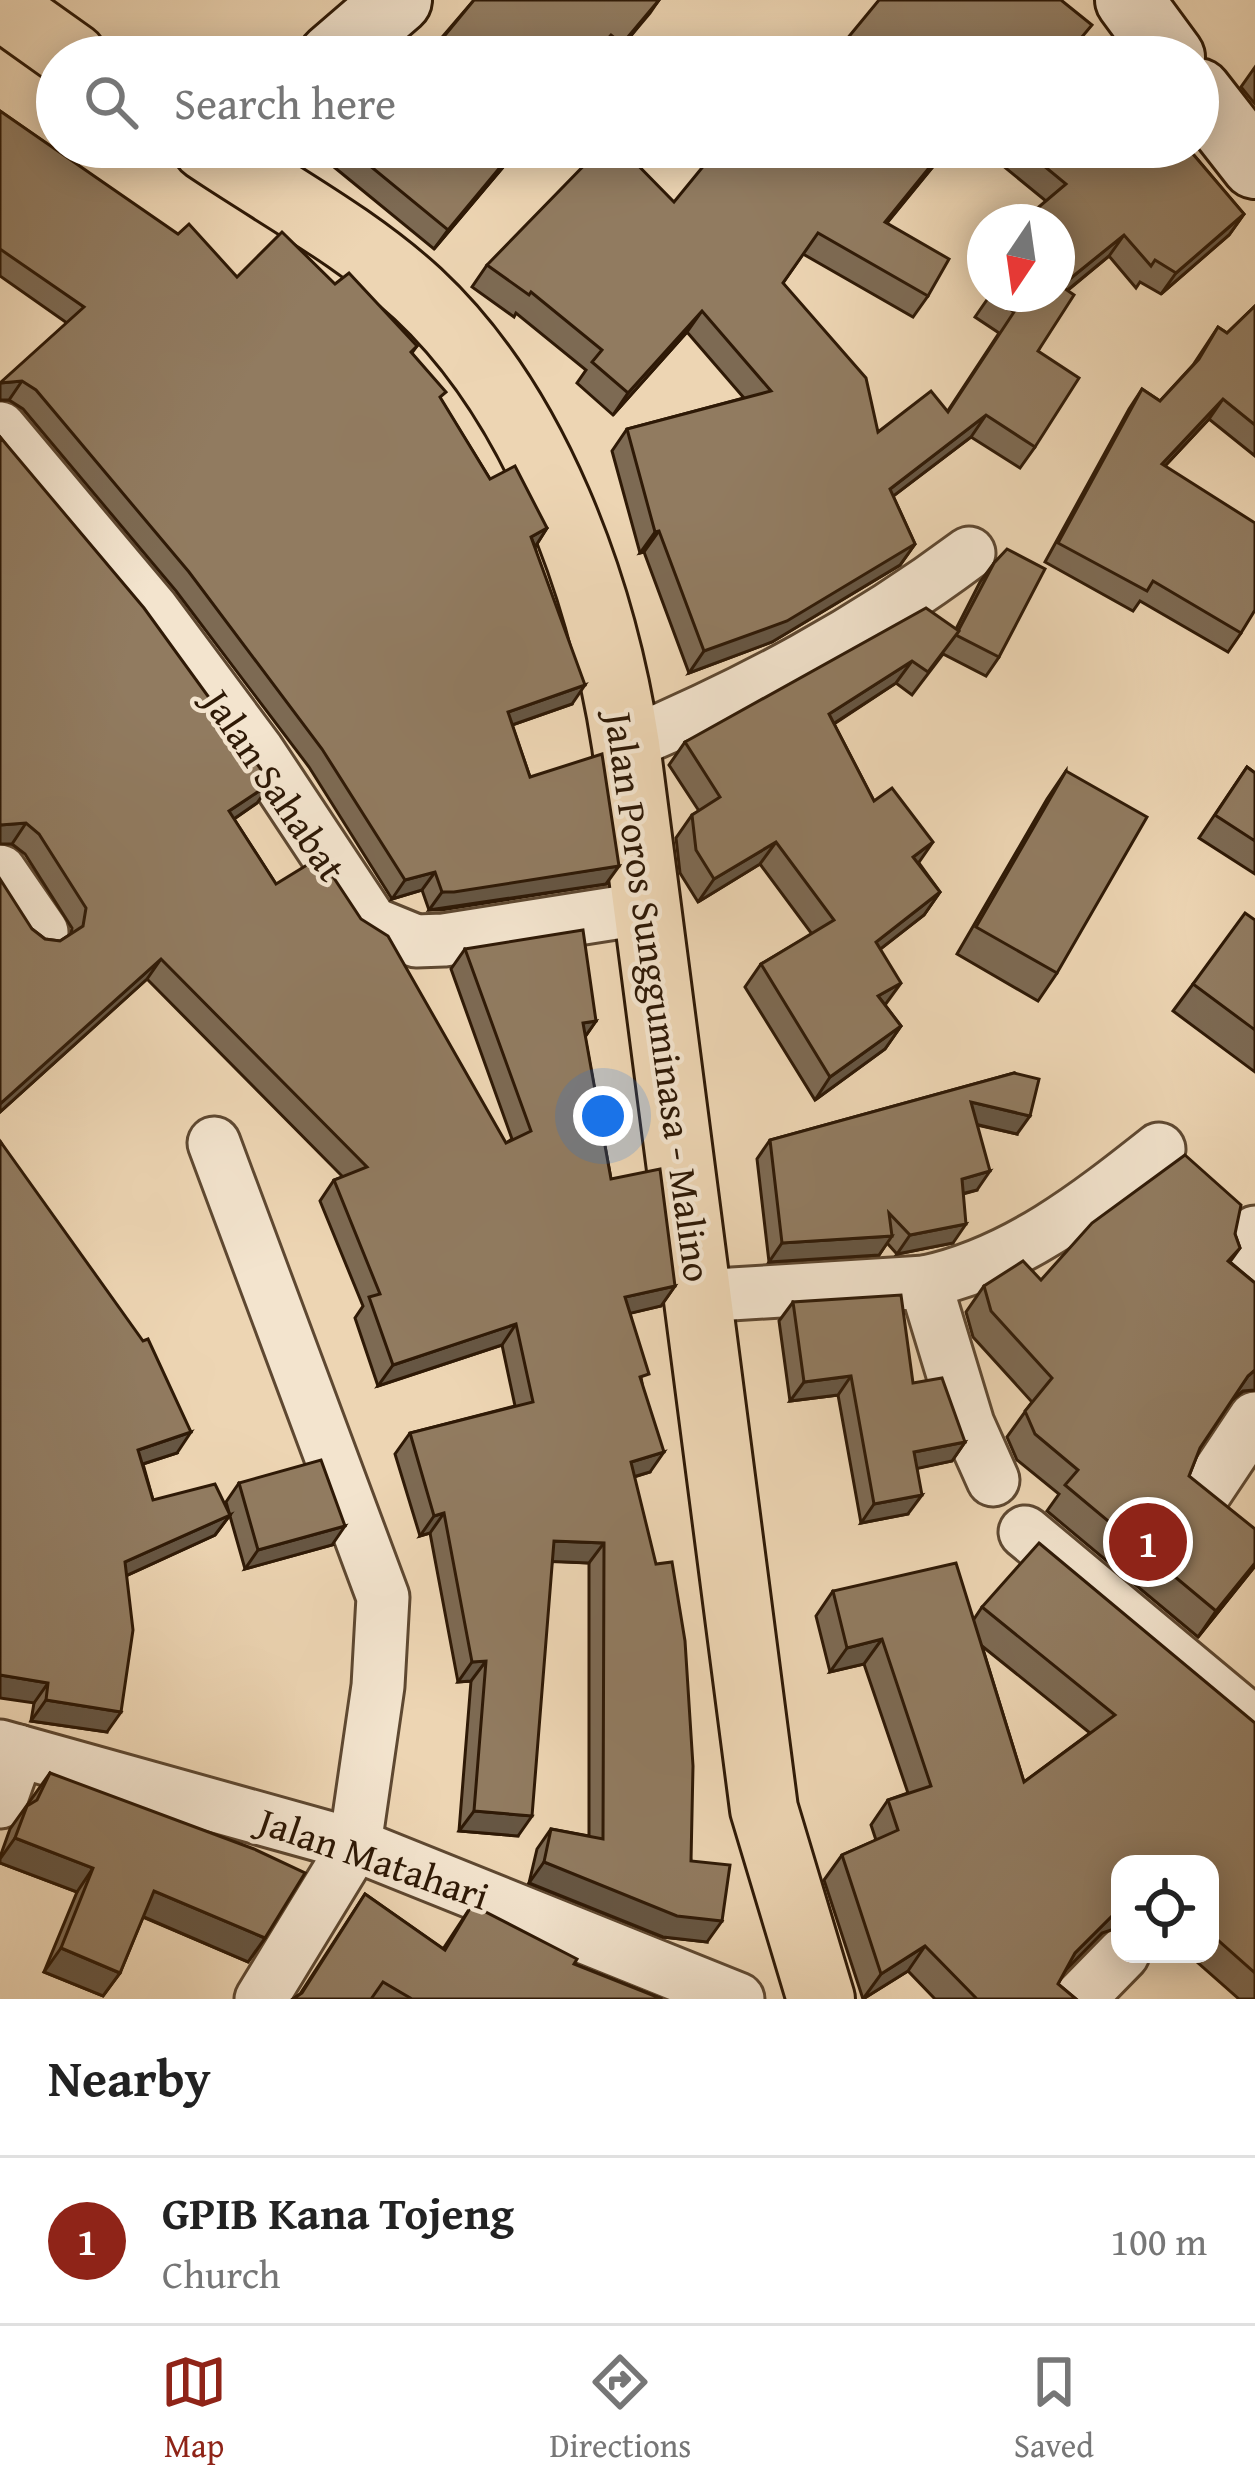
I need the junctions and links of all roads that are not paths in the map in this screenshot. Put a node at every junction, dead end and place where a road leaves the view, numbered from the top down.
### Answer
1 (398, 0) edge
2 (1129, 0) edge
3 (0, 5) edge
4 (44, 36) edge
5 (356, 36) edge
6 (1156, 36) edge
7 (1219, 119) edge
8 (1255, 165) edge
9 (246, 168) edge
10 (0, 428) edge
11 (969, 553) dead end
12 (626, 746) junction
13 (0, 871) edge
14 (647, 908) junction
15 (42, 932) edge
16 (214, 1143) dead end
17 (1159, 1149) dead end
18 (1255, 1232) edge
19 (1255, 1278) edge
20 (925, 1282) junction
21 (699, 1296) junction
22 (1255, 1418) edge
23 (993, 1480) dead end
24 (1207, 1490) edge
25 (1024, 1532) dead end
26 (1255, 1724) edge
27 (9, 1748) edge
28 (0, 1802) edge
29 (356, 1845) junction
30 (1114, 1963) edge
31 (261, 1999) edge
32 (738, 1999) edge
33 (820, 1999) edge
34 (1079, 1999) edge

1 - 5 street
2 - 6 street
3 - 4 main road
7 - 8 street
9 - 12 main road, Jalan Poros Sungguminasa - Malino
10 - 14 street, Jalan Sahabat
11 - 12 street
12 - 14 main road, Jalan Poros Sungguminasa - Malino
13 - 15 street
14 - 21 main road, Jalan Poros Sungguminasa - Malino
16 - 29 street
17 - 20 street
18 - 19 street
20 - 21 street
20 - 23 street
21 - 33 main road, Jalan Poros Sungguminasa - Malino
22 - 24 street
25 - 26 street
27 - 28 street
27 - 29 street, Jalan Matahari
29 - 31 street
29 - 32 street, Jalan Matahari
30 - 34 street

